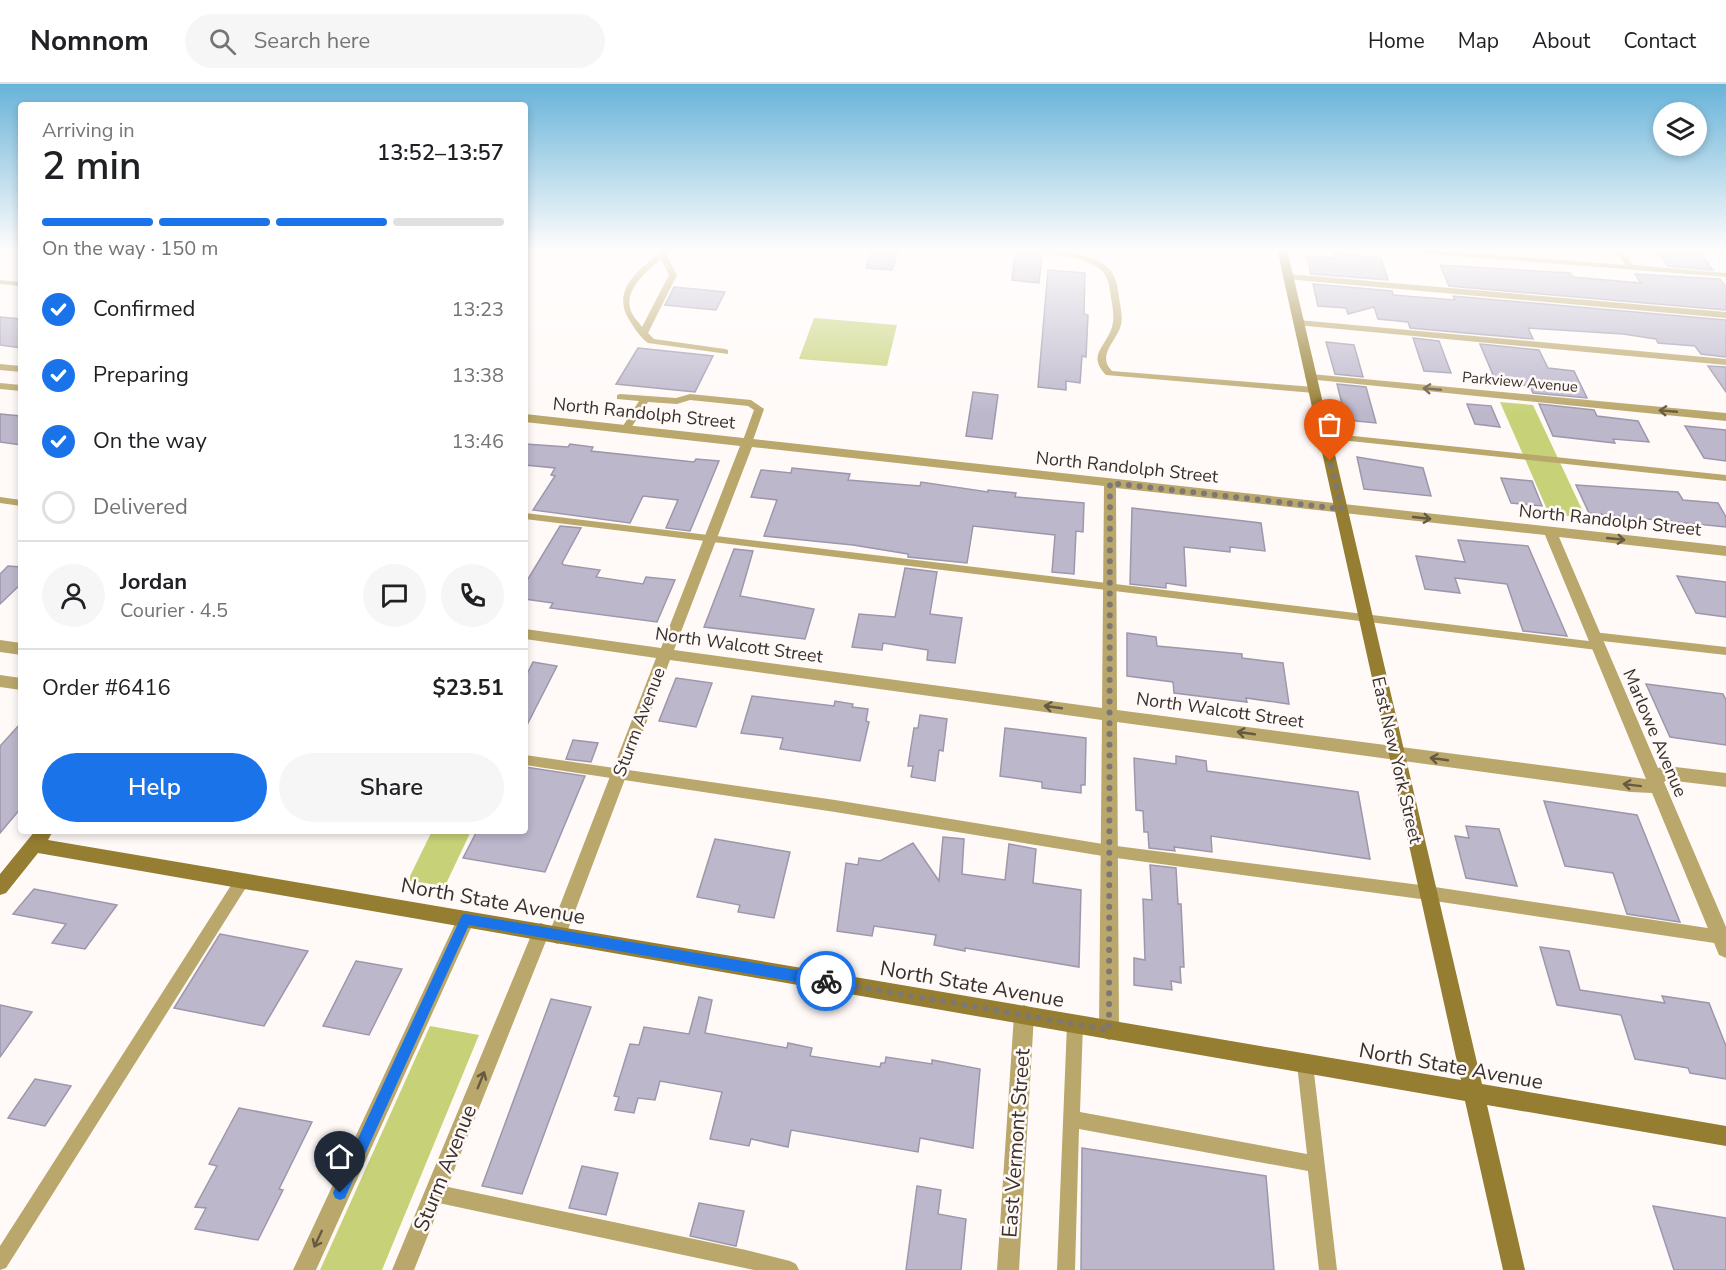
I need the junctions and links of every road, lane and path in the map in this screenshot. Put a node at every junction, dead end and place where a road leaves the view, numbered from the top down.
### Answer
1 (626, 304) edge
2 (658, 304) edge
3 (1114, 304) edge
4 (1295, 304) edge
5 (1603, 304) edge
6 (1726, 315) edge
7 (1299, 323) junction
8 (643, 334) junction
9 (725, 352) dead end
10 (1726, 362) edge
11 (0, 367) edge
12 (18, 369) edge
13 (1313, 384) junction
14 (0, 386) edge
15 (18, 388) edge
16 (620, 397) dead end
17 (644, 400) junction
18 (1726, 417) edge
19 (528, 418) edge
20 (626, 429) junction
21 (1325, 436) junction
22 (747, 443) junction
23 (1726, 478) edge
24 (1110, 483) junction
25 (0, 500) edge
26 (18, 503) edge
27 (1342, 509) junction
28 (528, 516) edge
29 (1550, 532) junction
30 (710, 539) junction
31 (1726, 551) edge
32 (1109, 587) junction
33 (1364, 617) junction
34 (528, 634) edge
35 (1595, 641) junction
36 (0, 646) edge
37 (18, 649) edge
38 (1726, 651) edge
39 (665, 654) junction
40 (0, 681) edge
41 (18, 684) edge
42 (1109, 715) junction
43 (1395, 753) junction
44 (528, 760) edge
45 (619, 773) junction
46 (1726, 780) edge
47 (1655, 782) junction
48 (39, 838) edge
49 (1109, 851) junction
50 (242, 881) junction
51 (0, 887) edge
52 (1428, 893) junction
53 (466, 919) junction
54 (549, 933) junction
55 (1723, 936) edge
56 (1024, 1015) junction
57 (1075, 1024) junction
58 (1109, 1030) junction
59 (1305, 1064) junction
60 (1473, 1092) junction
61 (1071, 1119) junction
62 (1726, 1136) edge
63 (1316, 1164) junction
64 (434, 1193) junction
65 (0, 1262) edge
66 (745, 1264) edge
67 (304, 1270) edge
68 (403, 1270) edge
69 (790, 1270) edge
70 (1008, 1270) edge
71 (1066, 1270) edge
72 (1328, 1270) edge
73 (1514, 1270) edge

1 - 8 lane
2 - 8 lane
3 - 13 lane
4 - 7 main road, East New York Street
5 - 6 street
7 - 10 lane
7 - 13 main road, East New York Street
8 - 9 lane
11 - 12 street
18 -> 13 street, Parkview Avenue
13 - 21 main road, East New York Street
14 - 15 street
16 - 17 lane
17 - 20 lane
17 - 22 lane
19 - 20 street, North Randolph Street
20 - 22 street, North Randolph Street
21 - 23 lane
21 - 27 main road, East New York Street
22 - 24 street, North Randolph Street
22 - 30 street, Sturm Avenue
24 - 27 street, North Randolph Street
24 - 32 street
25 - 26 lane
27 -> 29 street, North Randolph Street
27 - 33 main road, East New York Street
28 - 30 lane
29 -> 31 street, North Randolph Street
29 - 35 street, Marlowe Avenue
30 - 32 lane
30 - 39 street, Sturm Avenue
32 - 33 lane
32 - 42 street
33 - 35 lane
33 - 43 main road, East New York Street
34 - 39 street, North Walcott Street
35 - 38 lane
35 - 47 street, Marlowe Avenue
36 - 37 street
42 -> 39 street, North Walcott Street
39 - 45 street, Sturm Avenue
40 - 41 street
43 -> 42 street, North Walcott Street
42 - 49 street
47 -> 43 street, North Walcott Street
43 - 52 main road, East New York Street
44 - 45 lane
45 - 49 lane
45 - 54 street, Sturm Avenue
46 - 47 street, North Walcott Street
47 - 55 street, Marlowe Avenue
48 - 50 main road, North State Avenue
48 - 51 main road
49 - 52 lane
49 - 58 street
50 - 53 main road, North State Avenue
50 - 65 lane
52 - 55 lane
52 - 60 main road, East New York Street
53 - 54 main road, North State Avenue
53 -> 67 street
54 - 56 main road, North State Avenue
64 -> 54 street, Sturm Avenue
56 - 57 main road, North State Avenue
56 - 70 street, East Vermont Street
57 - 58 main road, North State Avenue
57 - 61 lane
58 - 59 main road, North State Avenue
59 - 60 main road, North State Avenue
59 - 63 lane
60 - 62 main road, North State Avenue
60 - 73 main road, East New York Street
61 - 63 lane
61 - 71 lane
63 - 72 lane
64 - 66 lane
64 - 68 street, Sturm Avenue
66 - 69 lane

